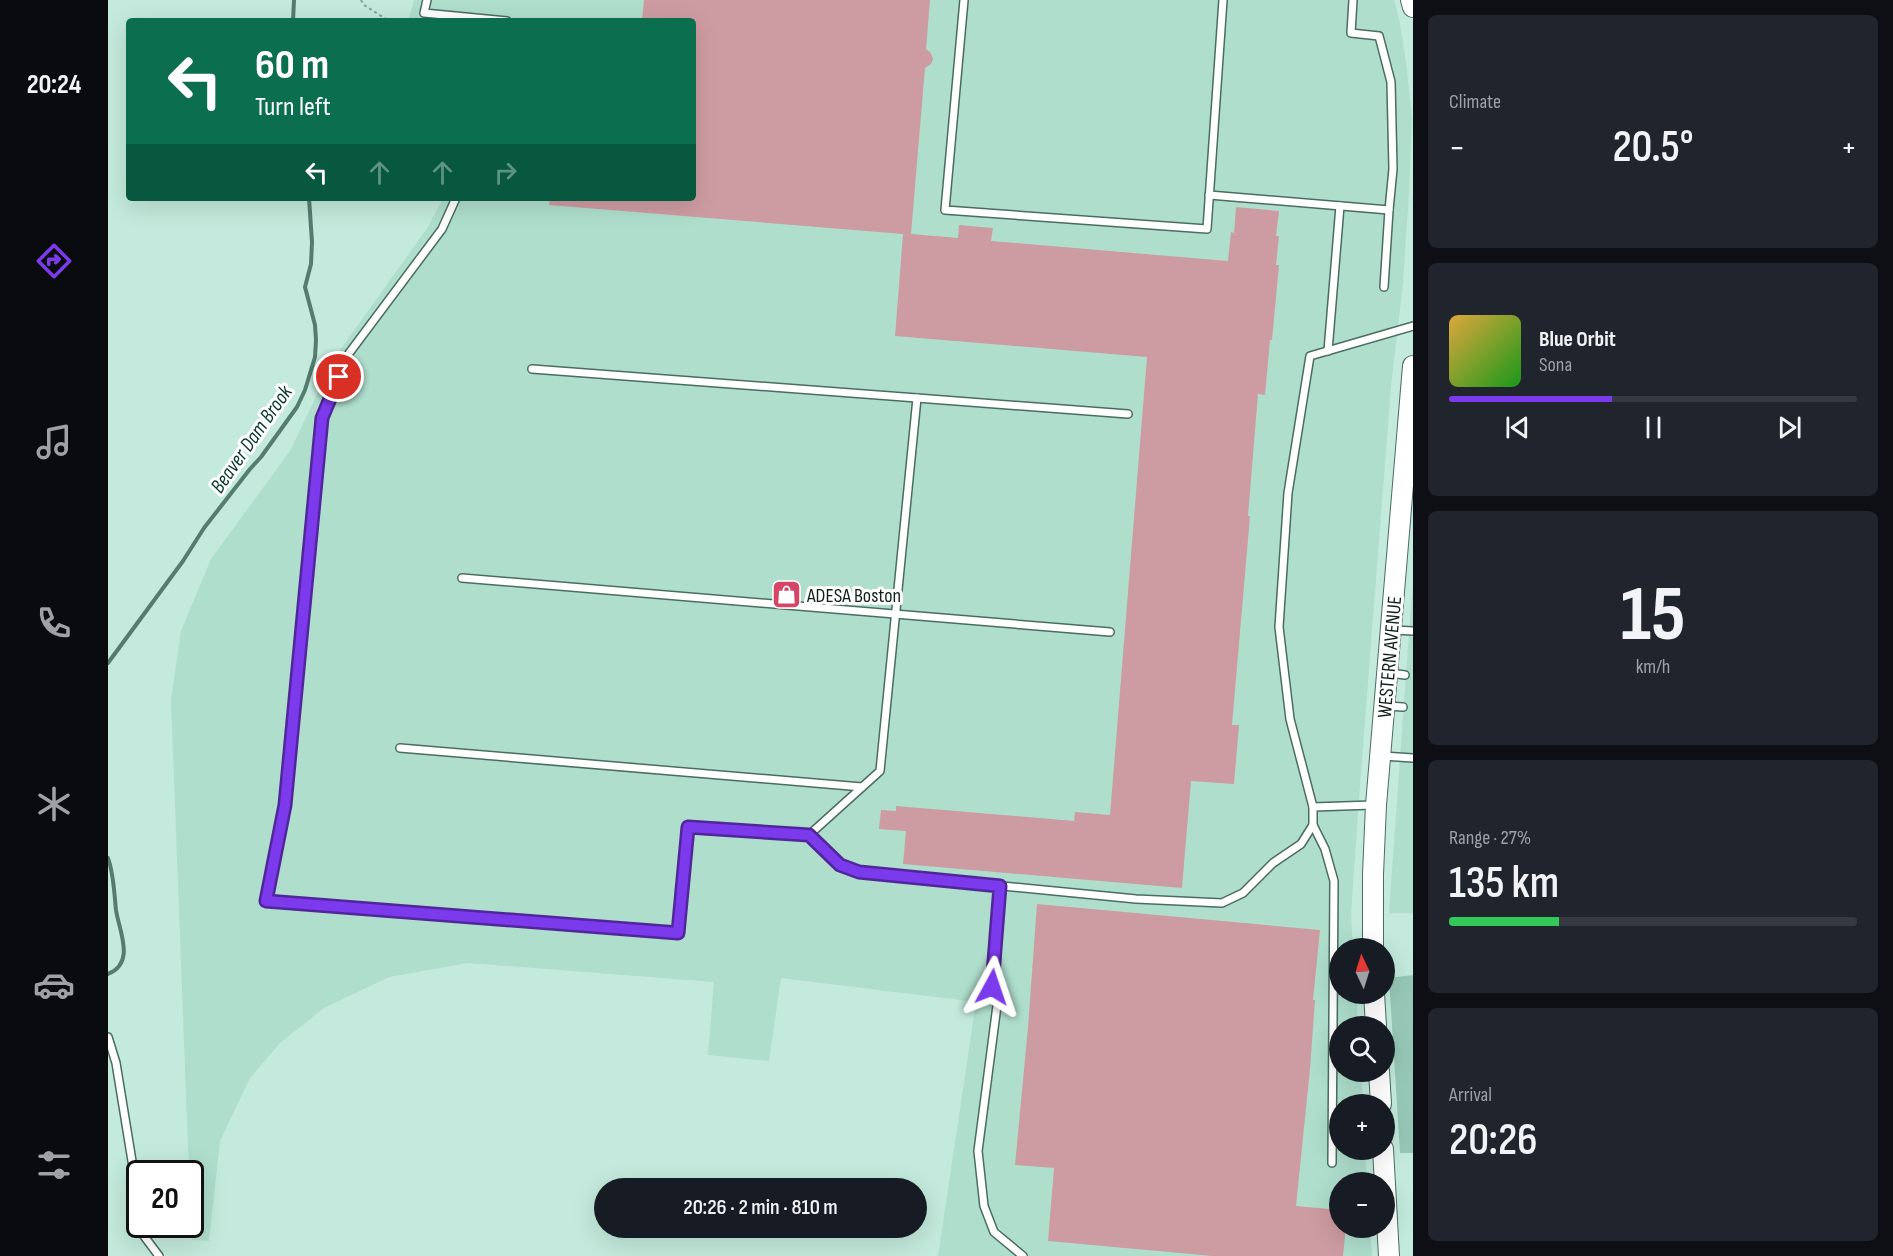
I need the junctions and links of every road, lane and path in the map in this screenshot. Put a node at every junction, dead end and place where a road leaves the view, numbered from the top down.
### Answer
1 (361, 0) edge
2 (427, 0) edge
3 (964, 0) edge
4 (1223, 0) edge
5 (1353, 0) edge
6 (1411, 0) edge
7 (1413, 7) edge
8 (384, 18) edge
9 (471, 18) edge
10 (1209, 195) junction
11 (455, 201) edge
12 (1340, 206) junction
13 (1389, 210) junction
14 (1383, 287) dead end
15 (1413, 326) edge
16 (1328, 351) junction
17 (1413, 366) edge
18 (532, 369) dead end
19 (917, 398) junction
20 (1128, 414) dead end
21 (462, 578) dead end
22 (896, 614) junction
23 (1391, 629) junction
24 (1413, 631) edge
25 (1110, 632) dead end
26 (400, 748) dead end
27 (1381, 756) junction
28 (1413, 758) edge
29 (862, 788) junction
30 (1377, 805) junction
31 (1313, 807) junction
32 (1313, 825) junction
33 (809, 835) junction
34 (1000, 886) junction
35 (1372, 938) edge
36 (108, 1037) edge
37 (132, 1160) edge
38 (1384, 1160) edge
39 (1332, 1163) dead end
40 (146, 1238) edge
41 (159, 1256) edge
42 (1023, 1256) edge
43 (1389, 1256) edge

1 - 8 path
2 - 9 lane
3 - 10 lane
4 - 10 lane
5 - 13 lane
6 - 7 street
10 - 12 lane
11 - 33 lane
12 - 13 lane
12 - 16 lane
13 - 14 lane
15 - 16 lane
16 - 31 lane
17 - 23 street, WESTERN AVENUE
18 - 19 lane
19 - 20 lane
19 - 22 lane
21 - 22 lane
22 - 25 lane
22 - 29 lane
23 - 24 lane
23 - 27 street, WESTERN AVENUE
26 - 29 lane
27 - 28 lane
27 - 30 street, WESTERN AVENUE
29 - 33 lane
30 - 31 lane
30 - 35 street, WESTERN AVENUE
31 - 32 lane
32 - 34 lane
32 - 39 lane
33 - 34 lane
34 - 42 lane
36 - 37 lane
38 - 43 street
40 - 41 lane

